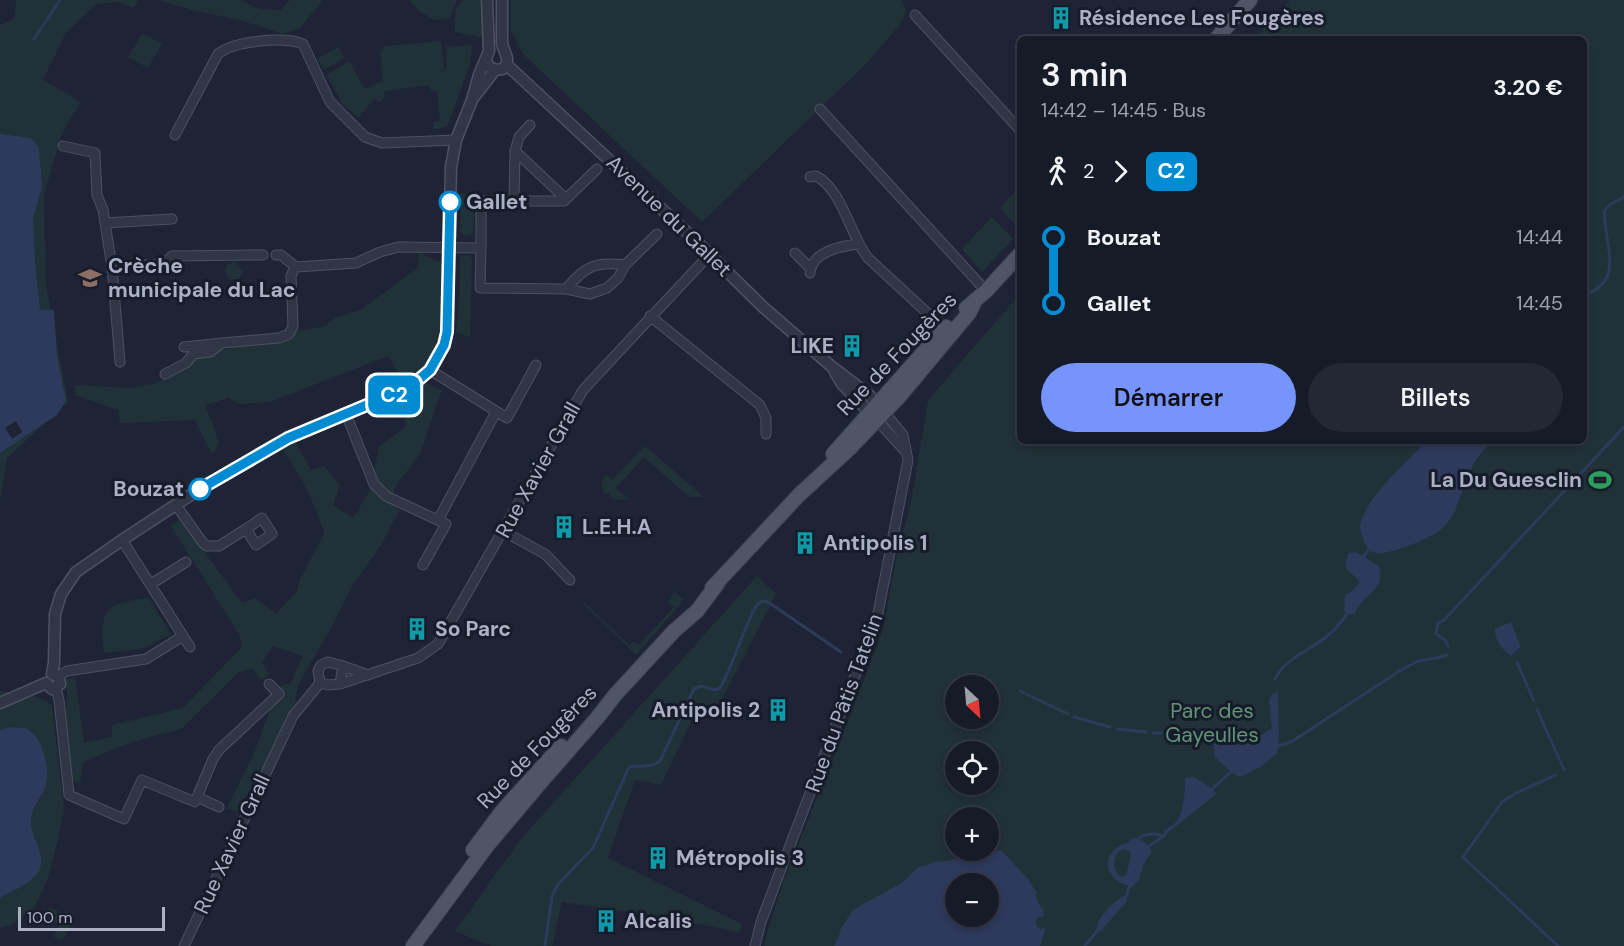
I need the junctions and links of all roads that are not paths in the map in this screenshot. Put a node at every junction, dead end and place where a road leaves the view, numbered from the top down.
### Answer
1 (487, 0) edge
2 (502, 0) edge
3 (1250, 0) edge
4 (915, 15) dead end
5 (1219, 36) edge
6 (503, 50) junction
7 (488, 55) junction
8 (507, 65) junction
9 (495, 70) junction
10 (472, 100) junction
11 (820, 109) dead end
12 (530, 125) dead end
13 (1017, 127) edge
14 (175, 135) dead end
15 (456, 140) junction
16 (63, 146) dead end
17 (515, 151) junction
18 (597, 169) dead end
19 (810, 177) dead end
20 (566, 199) junction
21 (514, 201) junction
22 (172, 219) dead end
23 (105, 223) junction
24 (657, 234) dead end
25 (858, 244) junction
26 (450, 246) junction
27 (481, 248) junction
28 (795, 253) dead end
29 (710, 254) junction
30 (263, 255) dead end
31 (276, 255) dead end
32 (1017, 257) edge
33 (625, 265) junction
34 (112, 267) junction
35 (296, 267) junction
36 (566, 289) junction
37 (986, 291) junction
38 (650, 316) junction
39 (947, 331) junction
40 (222, 343) junction
41 (184, 347) dead end
42 (120, 362) dead end
43 (536, 365) dead end
44 (430, 370) junction
45 (165, 374) dead end
46 (496, 412) junction
47 (877, 412) junction
48 (346, 414) junction
49 (766, 434) dead end
50 (176, 505) junction
51 (438, 520) junction
52 (246, 528) dead end
53 (503, 531) junction
54 (122, 540) junction
55 (186, 562) dead end
56 (423, 565) dead end
57 (570, 580) dead end
58 (151, 584) junction
59 (183, 636) junction
60 (190, 647) dead end
61 (343, 666) junction
62 (368, 675) junction
63 (52, 677) junction
64 (321, 683) junction
65 (269, 684) dead end
66 (340, 684) junction
67 (56, 688) joint
68 (0, 703) edge
69 (197, 797) junction
70 (219, 807) dead end
71 (184, 946) edge
72 (413, 946) edge
73 (755, 946) edge

1 - 7 street
2 - 6 street
3 - 5 main road
4 - 13 street
6 - 7 street
6 - 8 street
7 - 9 street
7 - 10 street
8 - 9 street
8 - 29 street, Avenue du Gallet
9 - 10 street
10 - 15 street
11 - 37 street
12 - 17 street
14 - 15 street
15 - 26 street
16 - 23 street
17 - 20 street
17 - 21 street
18 - 20 street
19 - 25 street
20 - 21 street
21 - 27 street
22 - 23 street
23 - 34 street
24 - 33 street
25 - 28 street
25 - 39 street
26 - 27 street
26 - 35 street
26 - 44 street
27 - 36 street
29 - 38 street, Rue Xavier Grall
29 - 47 street, Avenue du Gallet
30 - 34 street
31 - 35 street
32 - 37 main road, Rue de Fougères
33 - 36 street
33 - 36 street
34 - 42 street
35 - 40 street
37 - 39 main road, Rue de Fougères
38 - 49 street
38 - 53 street, Rue Xavier Grall
39 - 47 main road, Rue de Fougères
40 - 41 street
40 - 45 street
43 - 46 street
44 - 46 street
44 - 48 street
46 - 51 street
47 - 72 main road, Rue de Fougères
47 - 73 street, Rue du Pâtis Tatelin
48 - 50 street
48 - 51 street
50 - 52 street
50 - 54 street
51 - 56 street
53 - 57 street
53 - 62 street, Rue Xavier Grall
54 - 58 street
54 - 63 street
55 - 58 street
58 - 59 street
59 - 60 street
59 - 63 street
61 - 62 street
61 - 64 street, Rue Xavier Grall
61 - 66 street
62 - 66 street, Rue Xavier Grall
63 - 67 street
63 - 68 street
64 - 66 street, Rue Xavier Grall
64 - 71 street, Rue Xavier Grall
65 - 69 street
67 - 69 street
69 - 70 street

